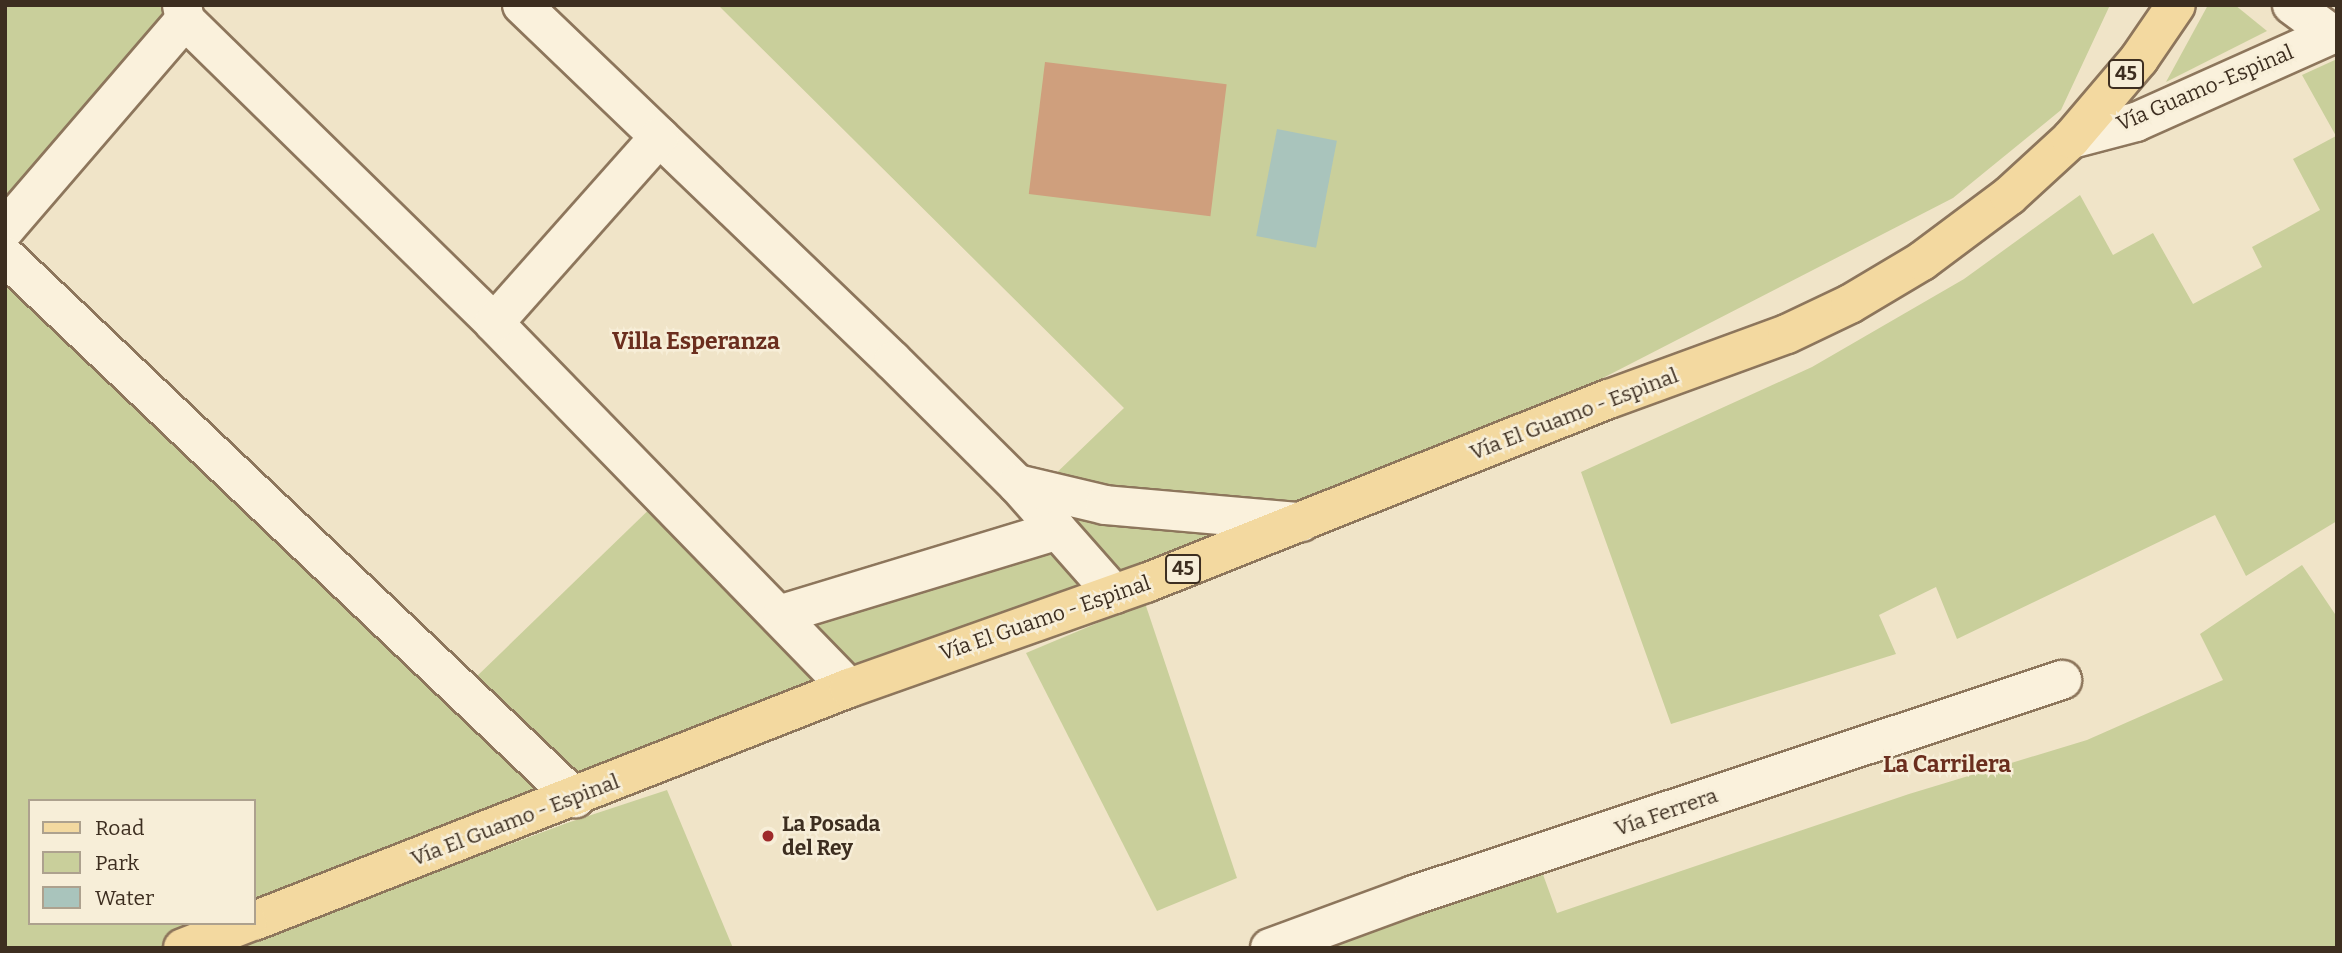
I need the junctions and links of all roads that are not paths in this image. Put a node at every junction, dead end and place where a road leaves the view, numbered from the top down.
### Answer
1 (522, 5) edge
2 (2176, 5) edge
3 (2292, 5) edge
4 (184, 13) edge
5 (2333, 33) edge
6 (659, 137) junction
7 (2071, 139) junction
8 (5, 229) edge
9 (5, 256) edge
10 (494, 323) junction
11 (1017, 484) junction
12 (1301, 522) junction
13 (1058, 530) junction
14 (1114, 594) junction
15 (782, 614) junction
16 (2062, 680) dead end
17 (849, 688) junction
18 (575, 798) junction
19 (256, 920) edge
20 (242, 925) edge
21 (183, 948) edge
22 (1270, 948) edge

1 - 6 street
2 - 7 main road, 45
3 - 5 street
4 - 8 street
4 - 10 street
5 - 7 street, Vía Guamo-Espinal
6 - 10 street
6 - 11 street
7 - 12 main road, Vía El Guamo - Espinal / 45
9 - 18 street
10 - 15 street
11 - 12 street
11 - 13 street
12 - 14 main road, Vía El Guamo - Espinal / 45
13 - 14 street
13 - 15 street
14 - 17 main road, Vía El Guamo - Espinal / 45
15 - 17 street
16 - 22 street, Vía Ferrera
17 - 18 main road, Vía El Guamo - Espinal / 45
18 - 19 main road, Vía El Guamo - Espinal / 45
20 - 21 main road

